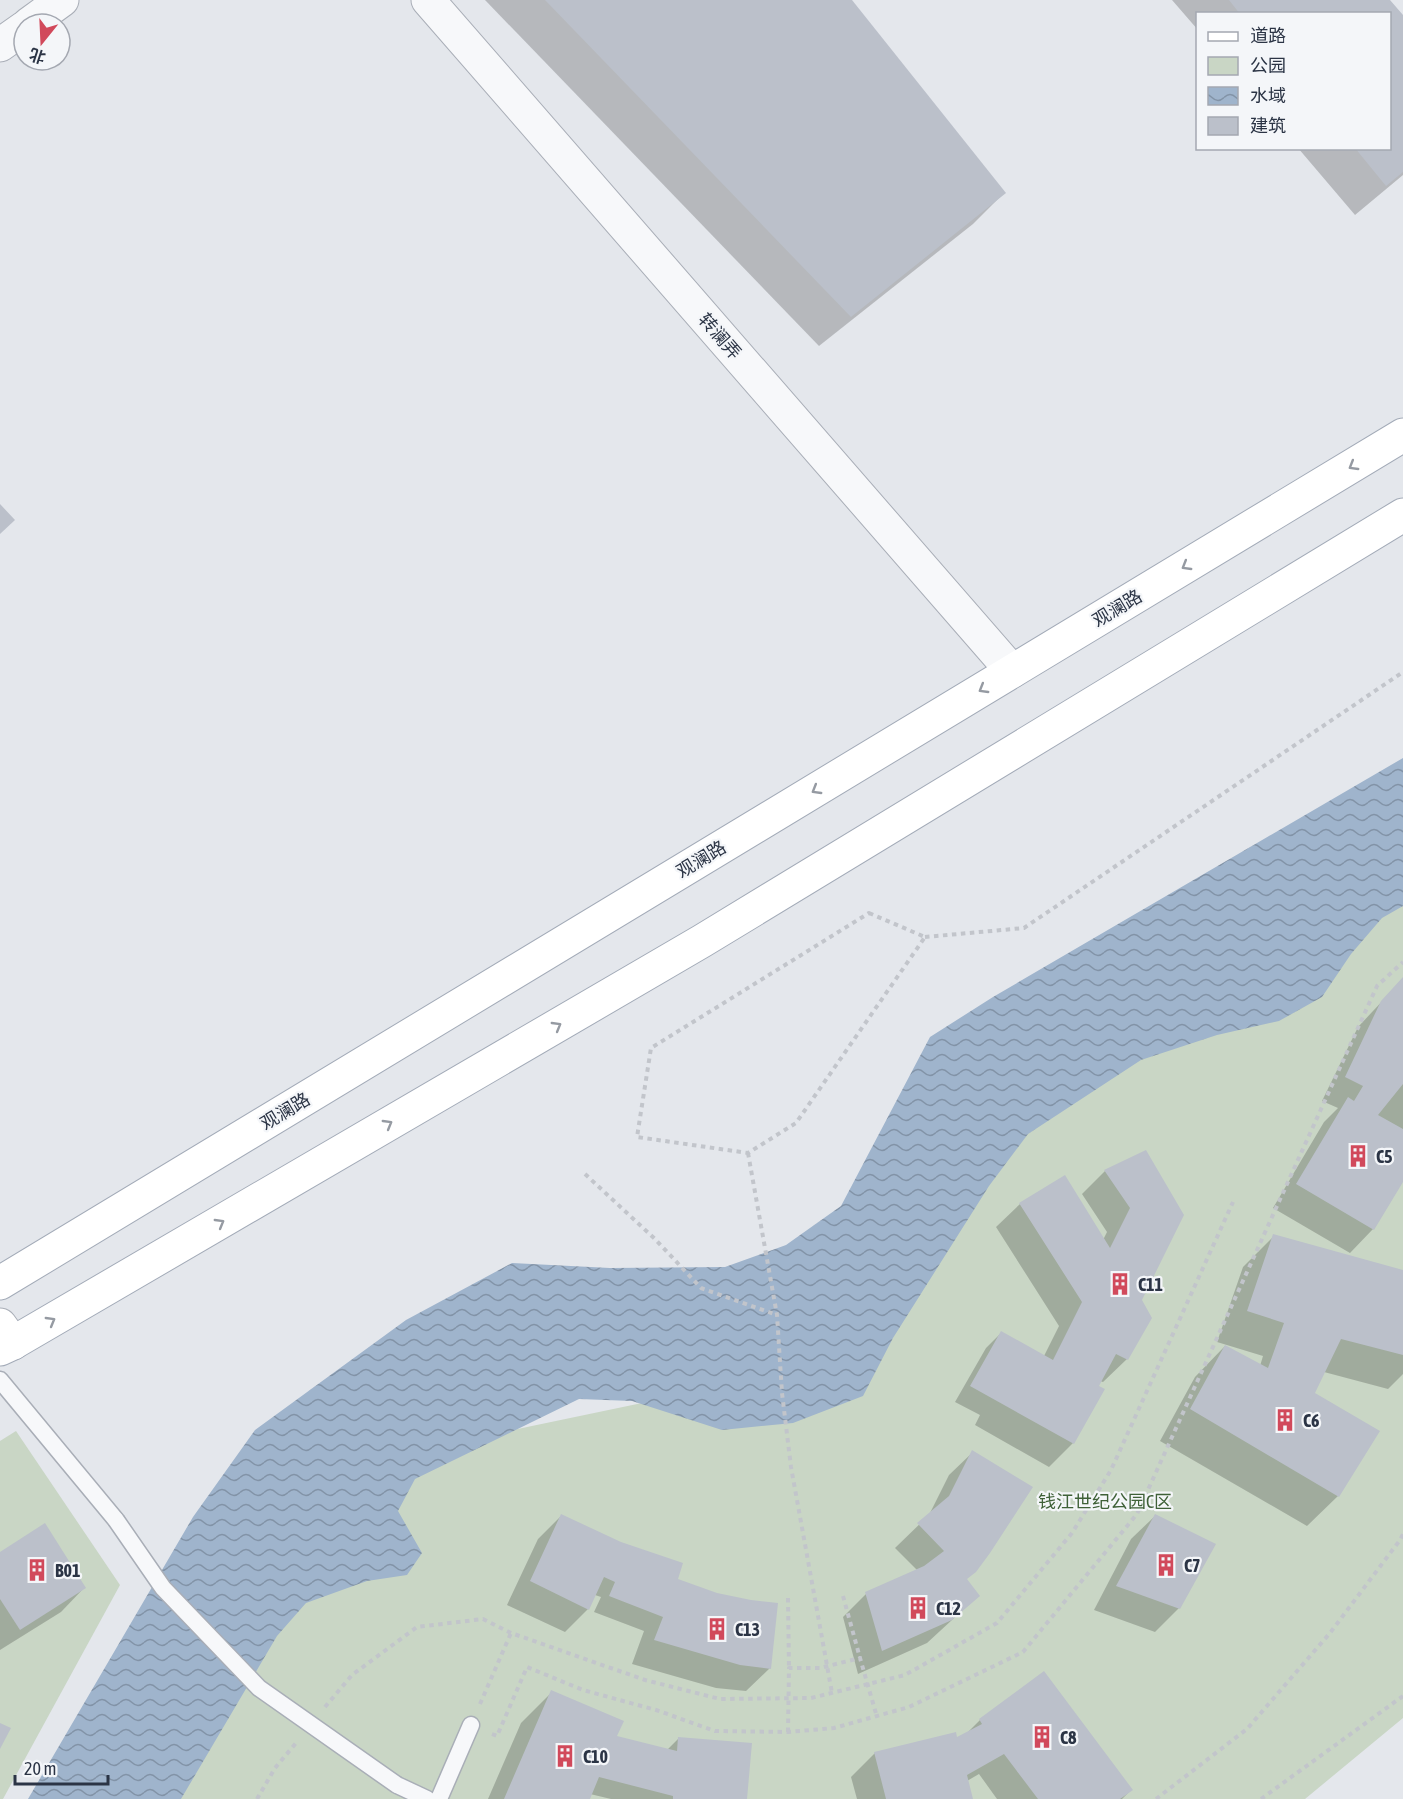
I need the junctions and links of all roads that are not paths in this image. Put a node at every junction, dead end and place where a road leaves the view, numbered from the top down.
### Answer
1 (62, 0) edge
2 (428, 0) edge
3 (46, 12) edge
4 (1403, 435) edge
5 (1403, 515) edge
6 (1012, 671) junction
7 (0, 1283) edge
8 (4, 1339) edge
9 (0, 1380) edge
10 (471, 1725) road end
11 (427, 1799) edge
12 (439, 1799) edge

1 - 3 street
2 - 6 street, 转澜弄
4 -> 6 main road, 观澜路
8 -> 5 main road
6 -> 7 main road, 观澜路
9 - 11 lane, bridge
10 - 12 lane

